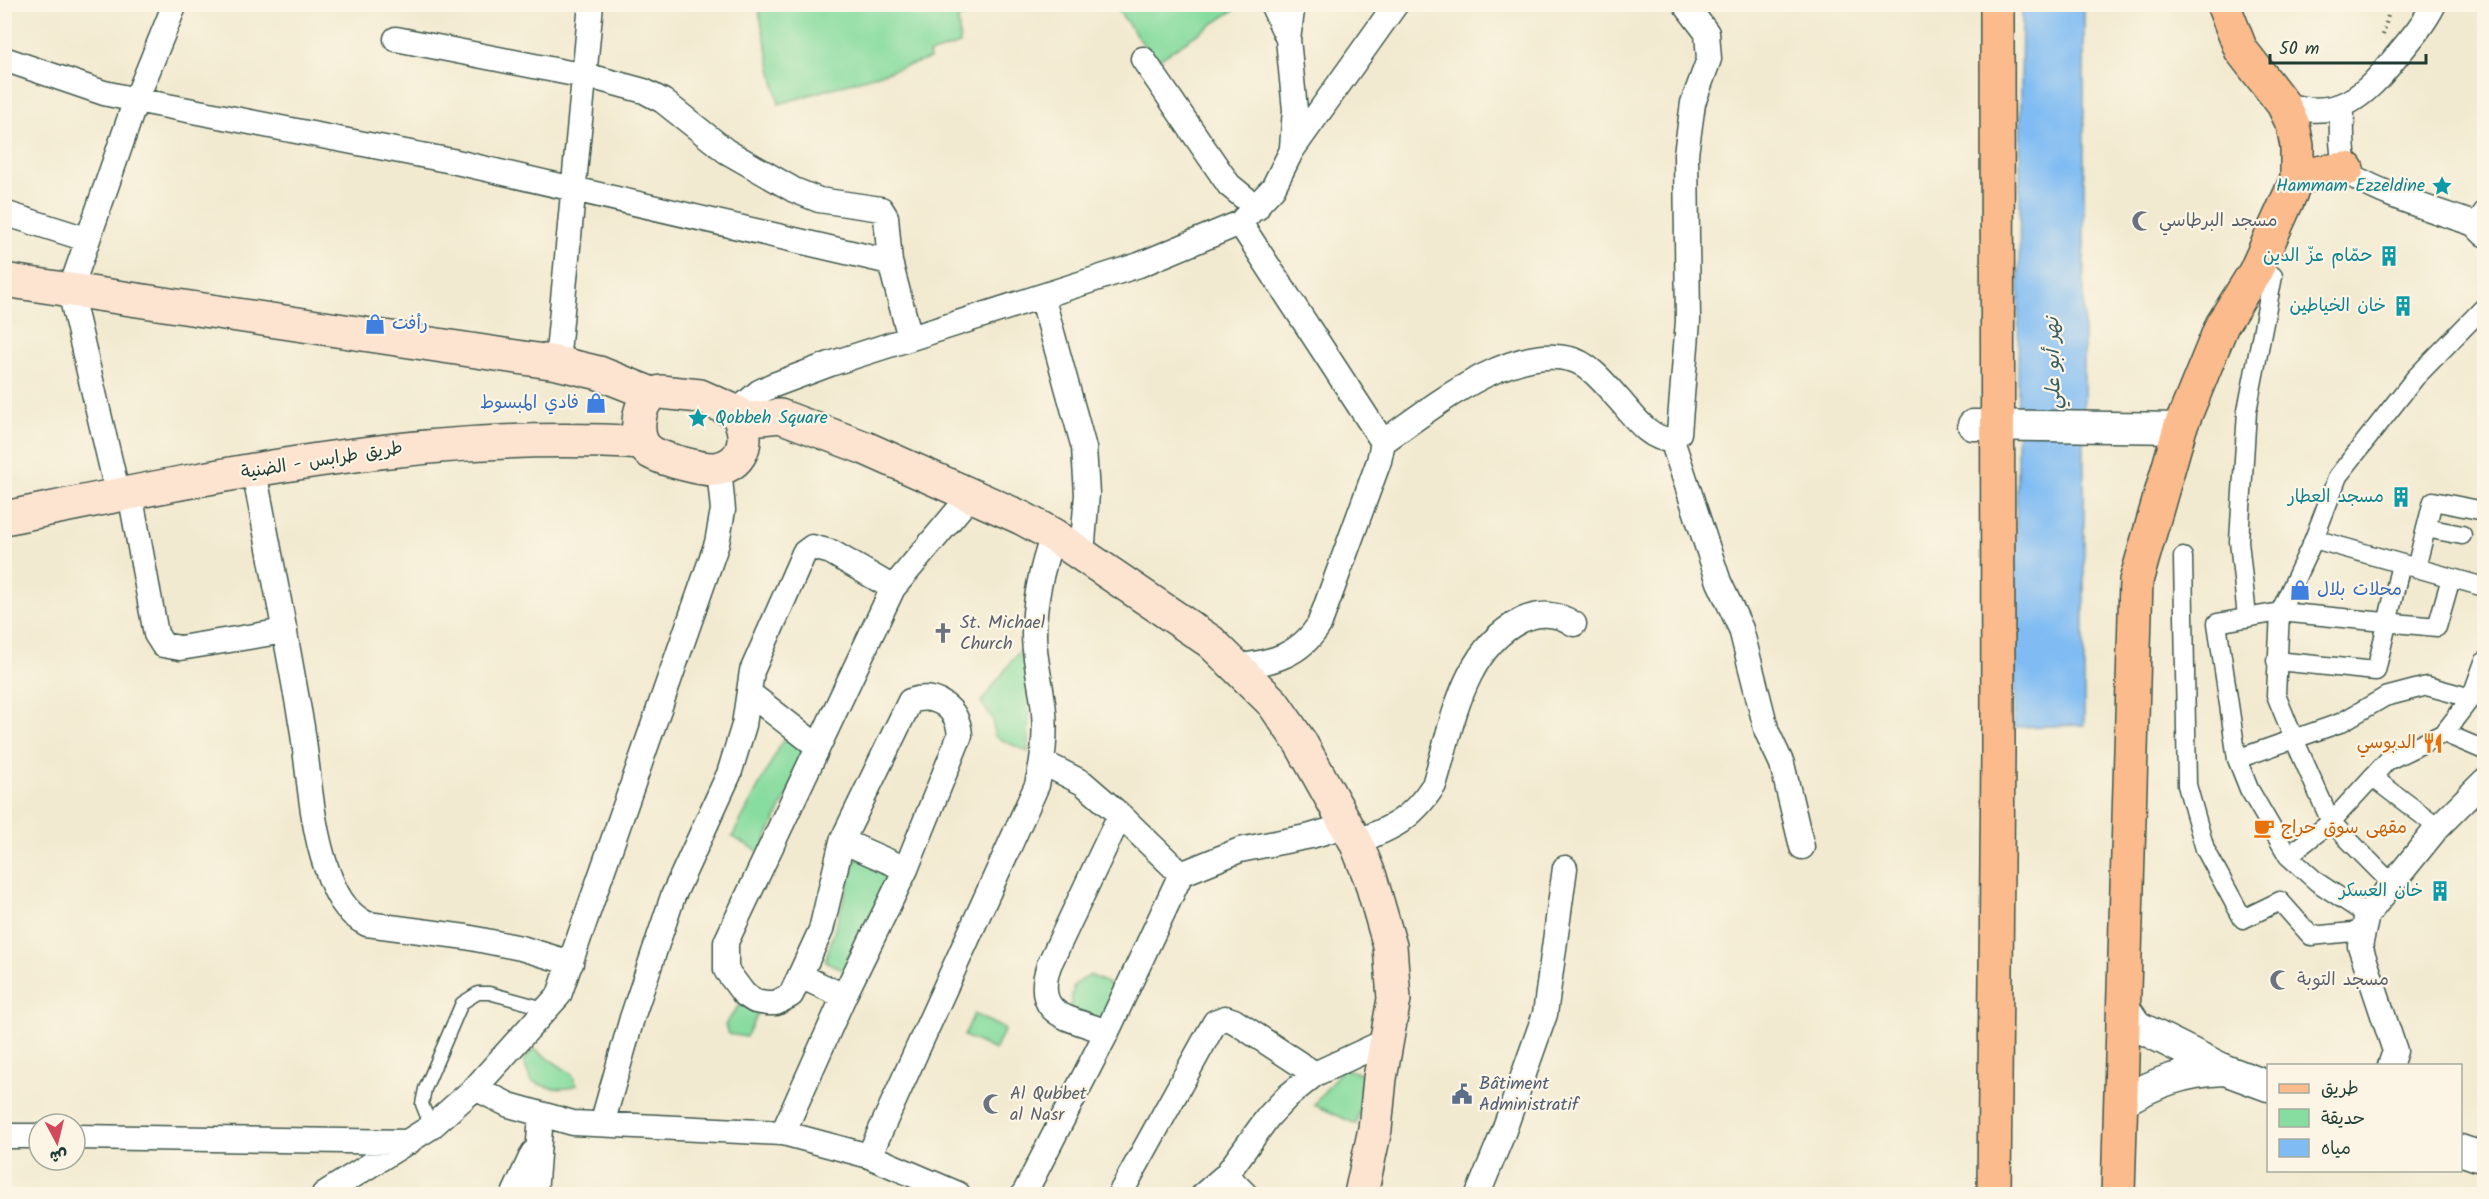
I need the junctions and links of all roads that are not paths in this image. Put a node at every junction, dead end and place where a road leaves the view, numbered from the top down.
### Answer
1 (176, 4) edge
2 (591, 4) edge
3 (1272, 4) edge
4 (1293, 4) edge
5 (1396, 4) edge
6 (1685, 4) edge
7 (1974, 4) edge
8 (1997, 4) edge
9 (2223, 4) edge
10 (2434, 4) edge
11 (396, 39) dead end
12 (1288, 39) junction
13 (4, 59) edge
14 (1143, 59) dead end
15 (586, 77) junction
16 (136, 100) junction
17 (2283, 104) junction
18 (2342, 106) junction
19 (1292, 150) junction
20 (2347, 169) junction
21 (2297, 179) junction
22 (574, 189) junction
23 (4, 213) edge
24 (1248, 216) junction
25 (2481, 223) edge
26 (86, 239) junction
27 (890, 262) junction
28 (2255, 272) junction
29 (4, 280) edge
30 (70, 291) junction
31 (1042, 296) junction
32 (2484, 307) edge
33 (910, 338) junction
34 (557, 363) junction
35 (652, 394) junction
36 (738, 416) junction
37 (1995, 425) junction
38 (2180, 428) junction
39 (1672, 440) junction
40 (1383, 442) junction
41 (642, 443) junction
42 (720, 468) junction
43 (254, 472) junction
44 (124, 494) junction
45 (971, 495) junction
46 (2484, 511) edge
47 (4, 518) edge
48 (2426, 528) junction
49 (1053, 535) junction
50 (2462, 535) dead end
51 (2314, 538) junction
52 (1082, 554) junction
53 (2183, 557) dead end
54 (2408, 566) junction
55 (2451, 578) junction
56 (2484, 586) edge
57 (892, 588) junction
58 (2280, 612) junction
59 (2247, 617) junction
60 (2388, 622) junction
61 (1574, 624) dead end
62 (285, 631) junction
63 (2276, 661) junction
64 (2484, 662) edge
65 (1238, 666) junction
66 (749, 693) junction
67 (2472, 698) junction
68 (2444, 733) junction
69 (2294, 739) junction
70 (817, 746) junction
71 (2484, 750) edge
72 (2237, 759) junction
73 (1042, 762) junction
74 (2372, 777) junction
75 (2484, 781) edge
76 (1120, 815) junction
77 (2331, 822) junction
78 (2438, 827) junction
79 (1351, 833) junction
80 (842, 841) junction
81 (1802, 848) dead end
82 (2288, 856) junction
83 (1565, 868) dead end
84 (906, 869) junction
85 (1181, 874) junction
86 (2392, 884) junction
87 (2365, 923) junction
88 (571, 963) junction
89 (800, 976) junction
90 (844, 996) junction
91 (2123, 1006) junction
92 (548, 1009) junction
93 (1107, 1032) junction
94 (1388, 1040) junction
95 (2390, 1064) edge
96 (2224, 1070) junction
97 (1315, 1074) junction
98 (2267, 1086) edge
99 (475, 1088) junction
100 (2120, 1103) junction
101 (541, 1115) junction
102 (602, 1124) junction
103 (431, 1127) junction
104 (783, 1133) junction
105 (4, 1136) edge
106 (27, 1136) edge
107 (87, 1137) edge
108 (540, 1139) junction
109 (409, 1142) junction
110 (2462, 1151) edge
111 (870, 1156) junction
112 (2484, 1158) edge
113 (1226, 1175) junction
114 (324, 1194) edge
115 (514, 1194) edge
116 (536, 1194) edge
117 (958, 1194) edge
118 (1024, 1194) edge
119 (1120, 1194) edge
120 (1204, 1194) edge
121 (1245, 1194) edge
122 (1361, 1194) edge
123 (1478, 1194) edge
124 (1971, 1194) edge
125 (1994, 1194) edge
126 (2118, 1194) edge

1 - 16 street
2 - 15 street
3 - 12 street
4 - 12 street
5 - 19 street
6 - 39 street
7 - 37 main road
8 - 37 main road
9 - 17 main road
10 - 18 street
11 - 15 street
12 - 19 street
13 - 16 street
14 - 24 street
15 - 22 street
15 - 27 street
16 - 22 street
16 - 26 street
17 - 18 street
17 - 21 main road
18 - 20 street
19 - 24 street
20 - 21 main road
20 - 25 street
21 - 28 main road
22 - 27 street
22 - 34 street
23 - 26 street
24 - 31 street
24 - 40 street
26 - 30 street
27 - 33 street
28 - 38 main road
28 - 59 street
29 - 30 main road
30 - 34 main road
30 - 44 street
31 - 33 street
31 - 52 street
32 - 51 street
33 - 36 street
34 - 35 main road
35 - 36 main road
35 - 41 main road
36 - 42 main road
36 - 45 main road
37 - 38 street
37 - 124 main road
37 - 125 main road
38 - 91 main road
39 - 40 street
39 - 81 street
40 - 65 street
41 - 42 main road
41 - 43 main road, طريق طرابس - الضنية
42 - 88 street
43 - 44 main road, طريق طرابس - الضنية
43 - 62 street
44 - 47 main road, طريق طرابس - الضنية
44 - 62 street
45 - 49 main road
45 - 57 street
46 - 48 street
48 - 50 street
48 - 54 street
49 - 52 main road
49 - 73 street
51 - 54 street
51 - 58 street
52 - 65 main road
53 - 87 street
54 - 55 street
54 - 60 street
55 - 56 street
55 - 60 street
57 - 66 street
57 - 70 street
58 - 59 street
58 - 60 street
58 - 63 street
59 - 72 street
60 - 63 street
61 - 79 street
62 - 88 street
63 - 69 street
64 - 67 street
65 - 79 main road
66 - 70 street
66 - 102 street
67 - 68 street
67 - 69 street
68 - 71 street
68 - 74 street
69 - 72 street
69 - 77 street
70 - 89 street
72 - 82 street
73 - 76 street
73 - 111 street
74 - 77 street
74 - 78 street
75 - 78 street
76 - 85 street
76 - 93 street
77 - 82 street
77 - 86 street
78 - 86 street
79 - 85 street
79 - 94 main road
80 - 84 street
80 - 84 street
80 - 89 street
82 - 87 street
83 - 123 street
84 - 90 street
85 - 93 street
86 - 87 street
87 - 95 street
88 - 92 street
89 - 90 street
90 - 104 street
91 - 96 street
91 - 100 main road
92 - 99 street
92 - 103 lane
93 - 118 street
94 - 97 street
94 - 122 main road
96 - 98 street
96 - 100 street
97 - 113 street
97 - 119 street
99 - 101 street
99 - 103 street
100 - 126 main road
101 - 102 street
101 - 108 street
102 - 104 street
103 - 109 street
104 - 111 street
105 - 106 street
107 - 109 street
108 - 115 street
108 - 116 street
109 - 114 street
110 - 112 street
111 - 117 street
113 - 120 street
113 - 121 street

